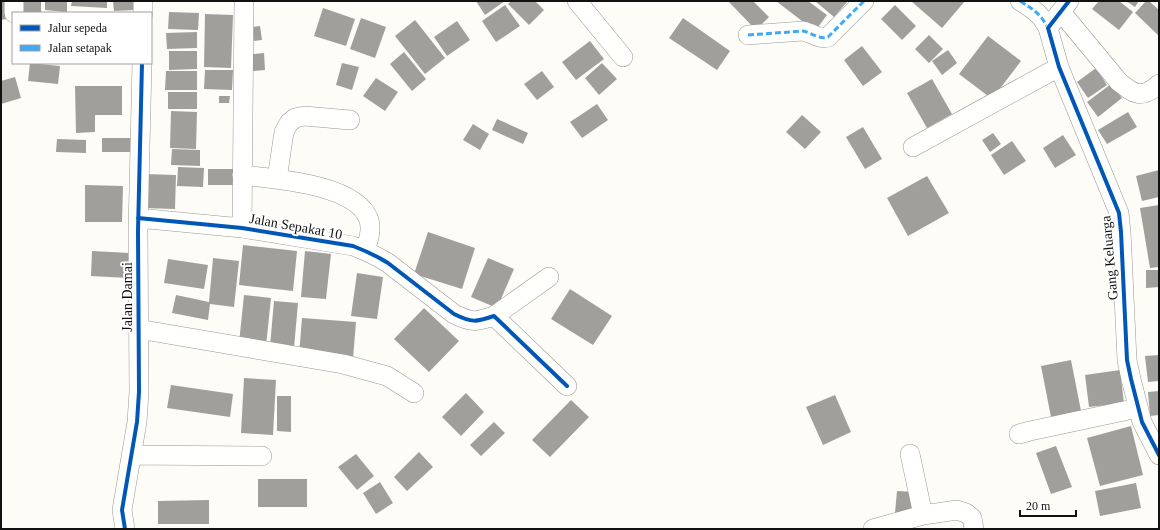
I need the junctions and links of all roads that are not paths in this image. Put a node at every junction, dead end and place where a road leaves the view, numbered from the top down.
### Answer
1 (14, 1) edge
2 (143, 1) edge
3 (244, 1) edge
4 (577, 1) edge
5 (864, 1) edge
6 (1020, 1) edge
7 (1065, 7) edge
8 (14, 12) edge
9 (143, 12) edge
10 (1048, 28) junction
11 (748, 35) dead end
12 (623, 57) dead end
13 (142, 64) edge
14 (1059, 67) junction
15 (1159, 84) edge
16 (350, 120) dead end
17 (913, 147) dead end
18 (242, 175) junction
19 (277, 179) junction
20 (138, 218) junction
21 (242, 228) junction
22 (365, 251) junction
23 (549, 277) dead end
24 (494, 316) junction
25 (138, 329) junction
26 (567, 386) dead end
27 (414, 393) dead end
28 (1146, 417) edge
29 (1018, 434) dead end
30 (910, 454) dead end
31 (131, 455) junction
32 (1159, 455) edge
33 (262, 456) dead end
34 (923, 515) junction
35 (124, 529) edge
36 (873, 529) edge
37 (974, 529) edge

1 - 8 street
2 - 9 street
3 - 18 street
4 - 12 street
5 - 11 street
6 - 10 street, Gang Keluarga
7 - 10 street
7 - 15 street
10 - 14 street, Gang Keluarga
13 - 20 street, Jalan Damai
14 - 17 street
14 - 28 street, Gang Keluarga
16 - 19 street
18 - 19 street
18 - 21 street
19 - 22 street
20 - 21 street, Jalan Sepakat 10
20 - 25 street, Jalan Damai
21 - 22 street, Jalan Sepakat 10
22 - 24 street, Jalan Sepakat 10
23 - 24 street, Jalan Sepakat 10
24 - 26 street
25 - 27 street
25 - 31 street, Jalan Damai
28 - 29 street
28 - 32 street, Gang Keluarga
30 - 34 street
31 - 33 street
31 - 35 street, Jalan Damai
34 - 36 street
34 - 37 street

